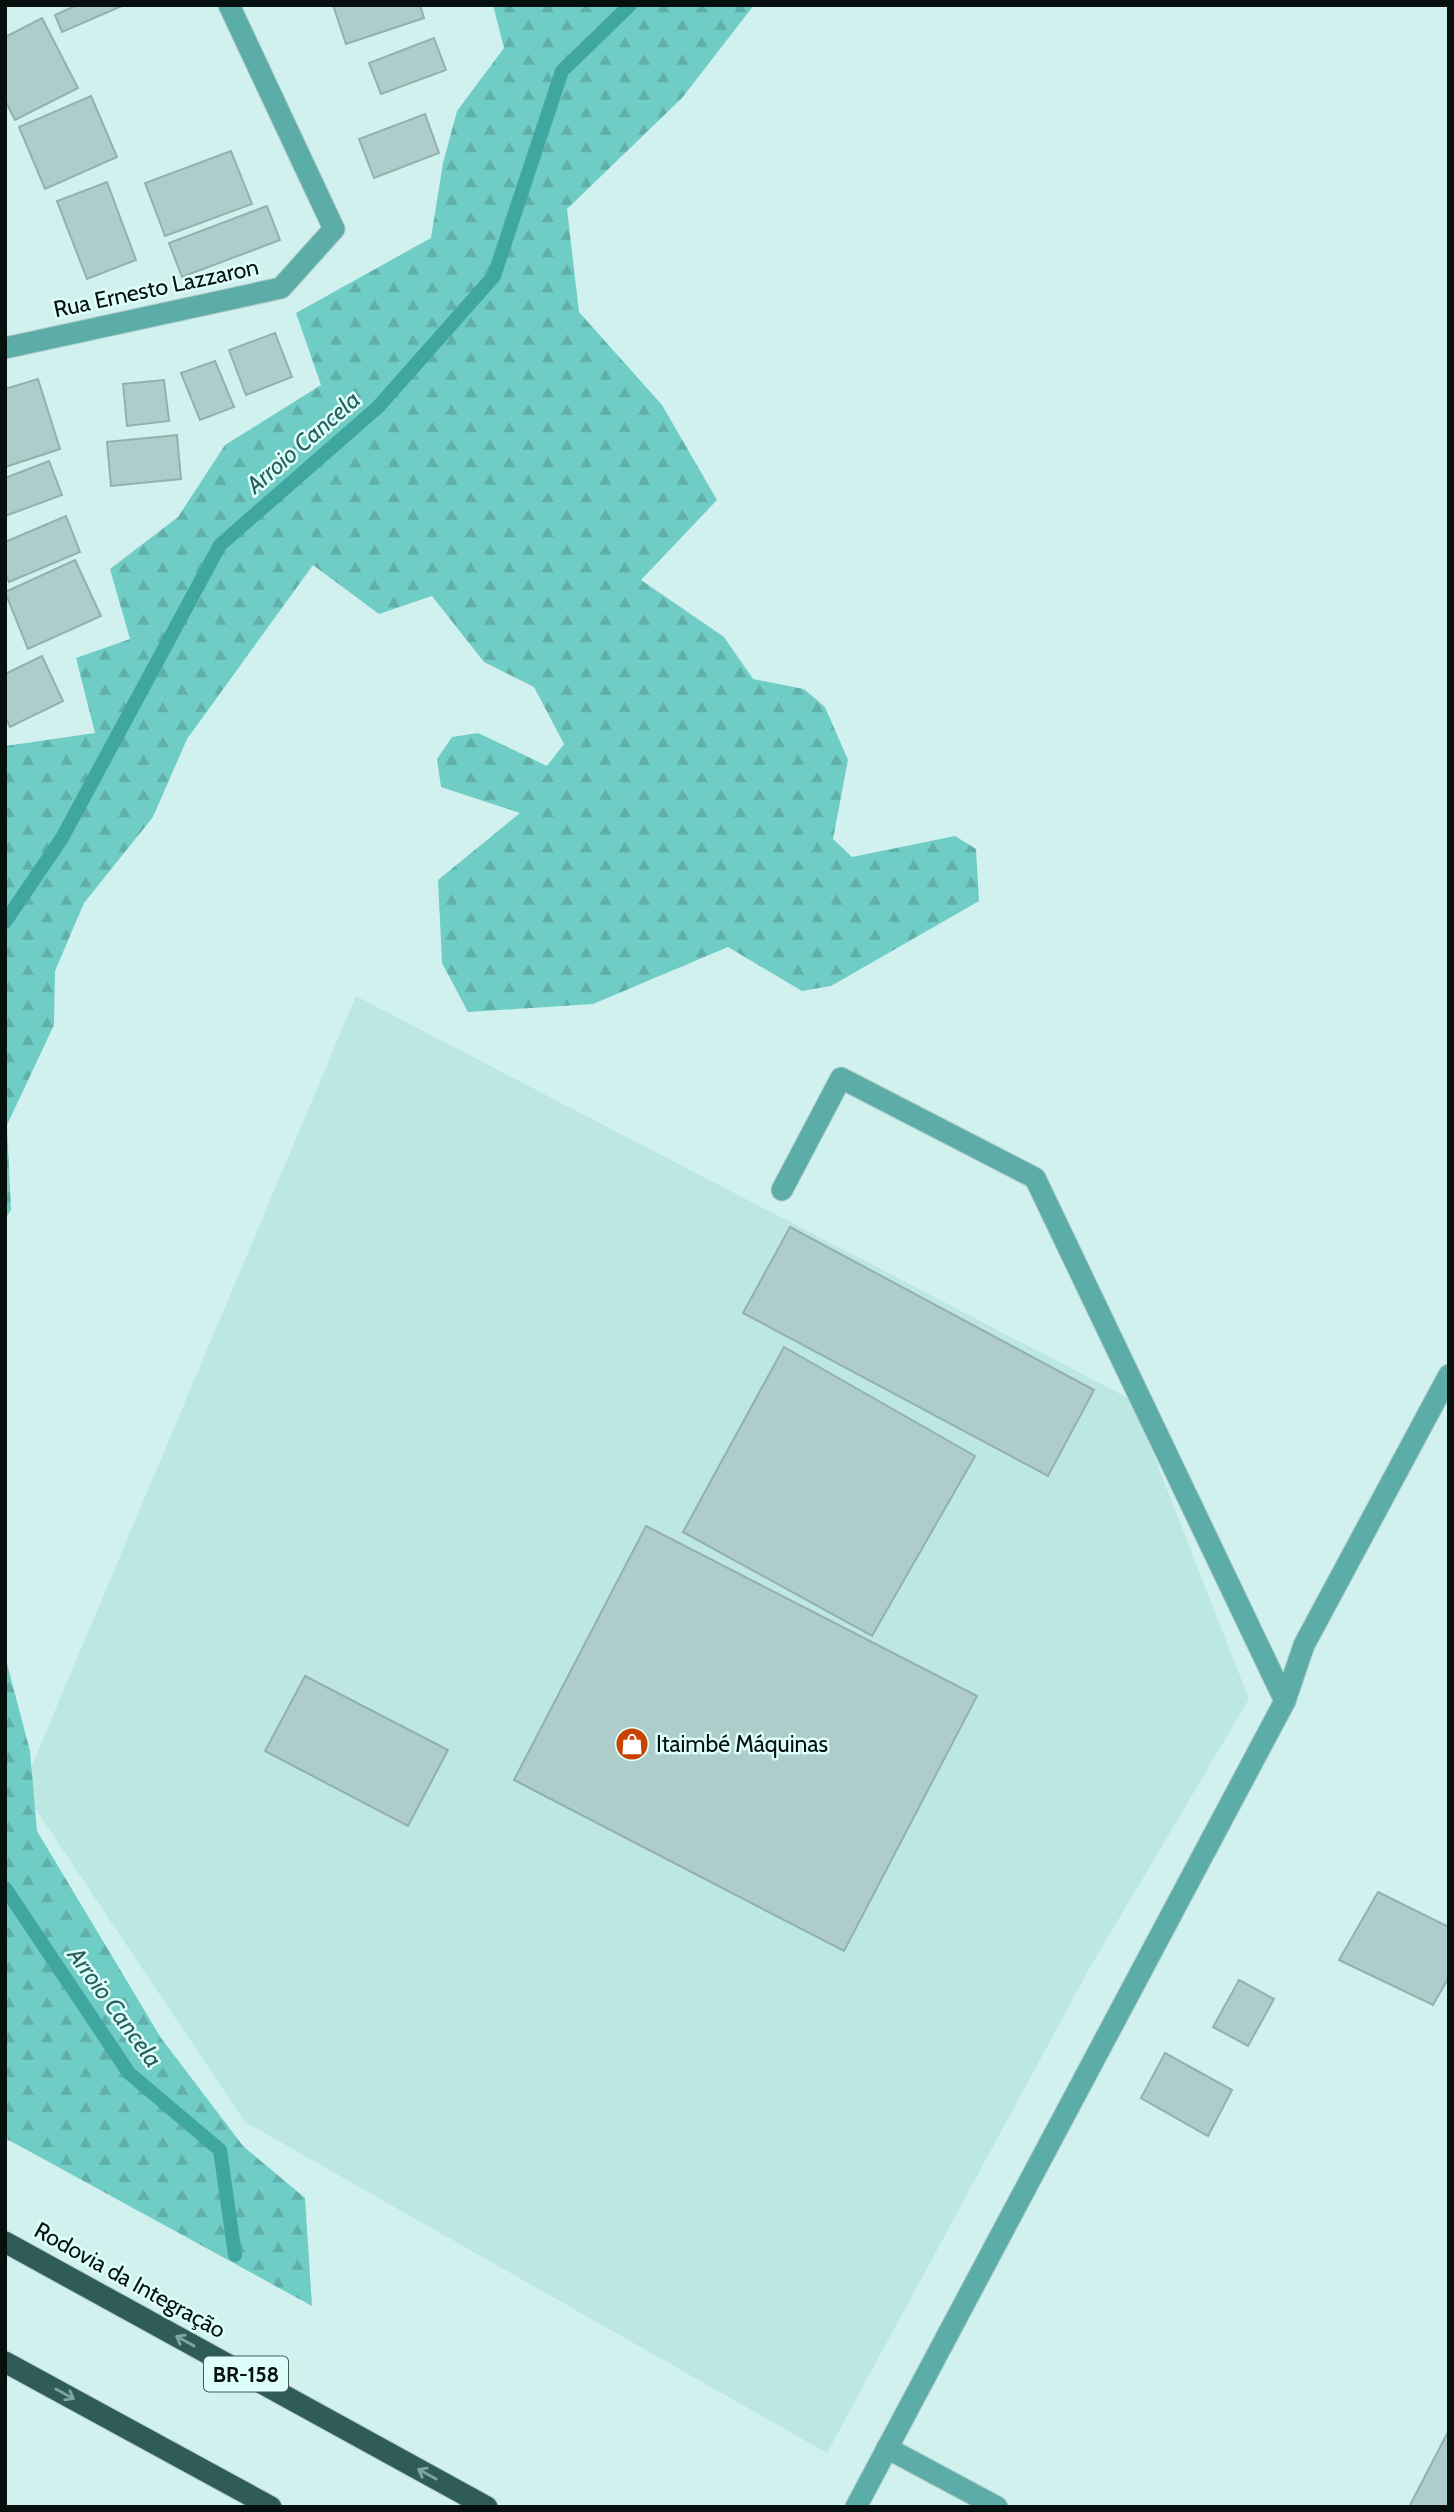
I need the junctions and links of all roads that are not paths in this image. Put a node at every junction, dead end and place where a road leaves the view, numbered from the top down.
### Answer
1 (229, 5) edge
2 (5, 348) edge
3 (782, 1190) dead end
4 (1449, 1375) edge
5 (1285, 1701) junction
6 (5, 2242) edge
7 (5, 2362) edge
8 (887, 2448) junction
9 (271, 2507) edge
10 (487, 2507) edge
11 (856, 2507) edge
12 (997, 2507) edge

1 - 2 street, Rua Ernesto Lazzaron
3 - 5 street
4 - 5 street
5 - 8 street
10 -> 6 highway, Rodovia da Integração / BR-158
7 -> 9 highway
8 - 11 street
8 - 12 street

